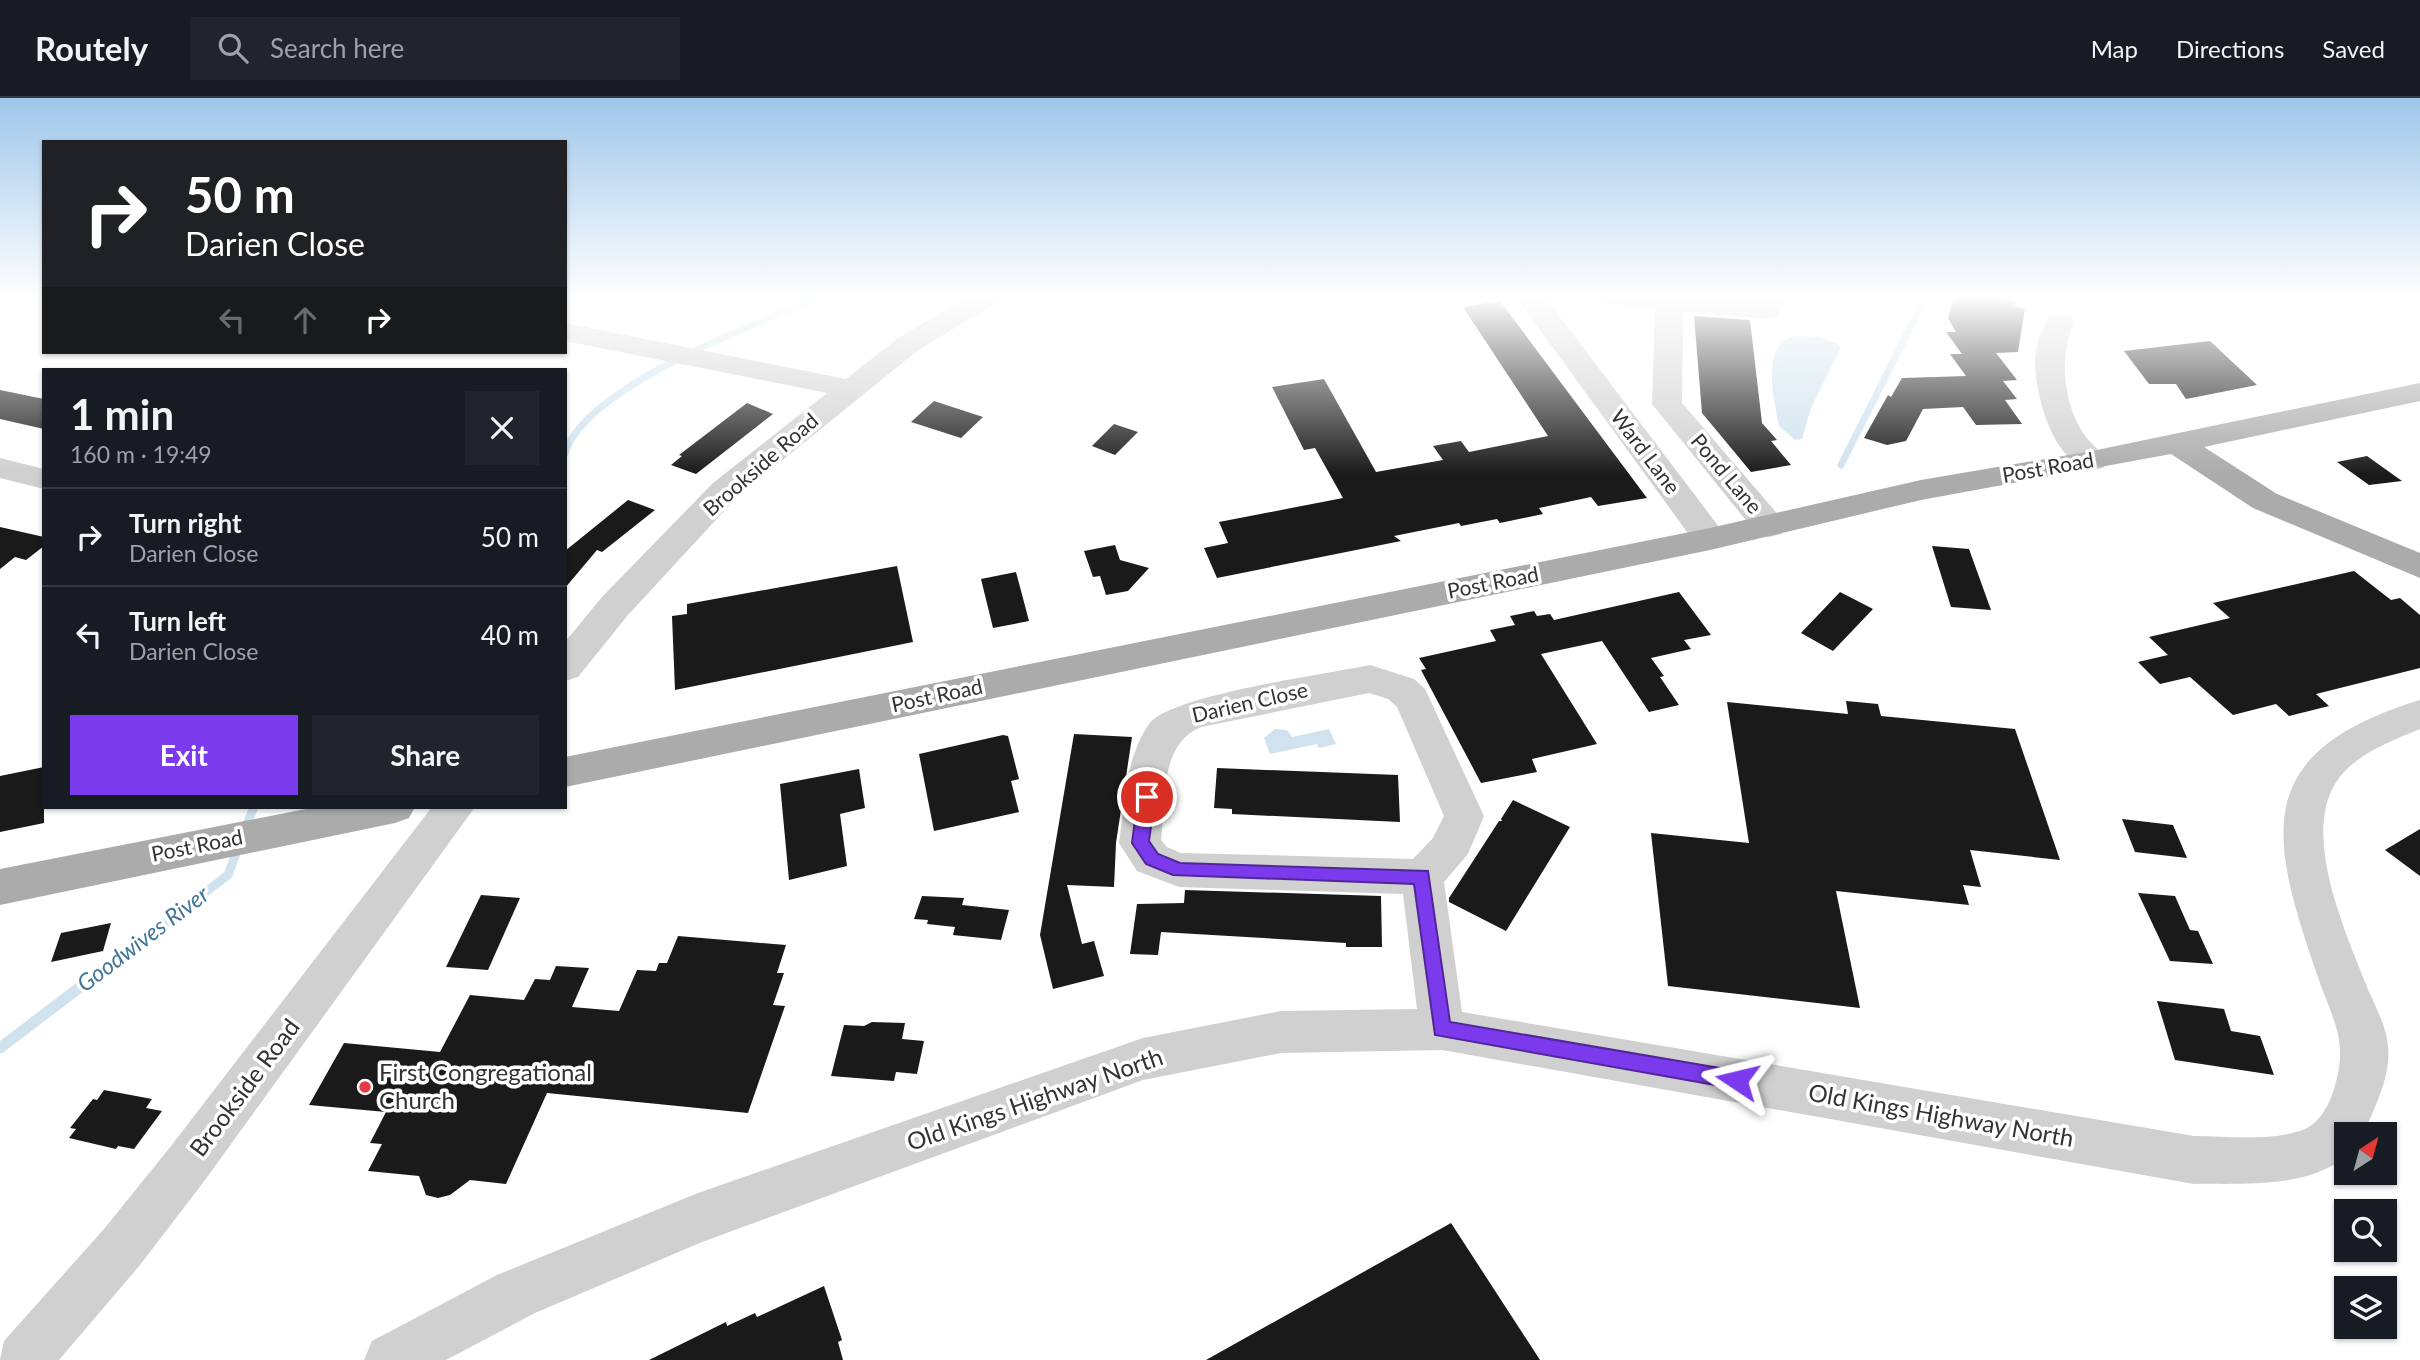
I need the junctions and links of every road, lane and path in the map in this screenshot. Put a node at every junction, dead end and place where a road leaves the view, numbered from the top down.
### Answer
1 (687, 356) edge
2 (893, 356) edge
3 (1574, 356) edge
4 (1668, 356) edge
5 (2050, 356) edge
6 (851, 389) junction
7 (2420, 393) edge
8 (1683, 423) junction
9 (1632, 434) junction
10 (2177, 444) junction
11 (2092, 461) junction
12 (0, 468) edge
13 (42, 478) edge
14 (1769, 526) junction
15 (1710, 539) junction
16 (2420, 566) edge
17 (567, 666) edge
18 (2420, 714) edge
19 (567, 772) edge
20 (385, 809) edge
21 (454, 809) edge
22 (1422, 877) junction
23 (0, 887) edge
24 (1442, 1029) junction
25 (23, 1360) edge
26 (391, 1360) edge

1 - 6 street
2 - 6 street, Brookside Road
3 - 9 street, Ward Lane
4 - 8 street, Pond Lane
5 - 11 street
6 - 17 street, Brookside Road
7 - 10 main road, Post Road
8 - 9 street, Pond Lane
8 - 14 street, Pond Lane
9 - 15 street, Ward Lane
10 - 11 main road, Post Road
10 - 16 main road
11 - 14 main road, Post Road
12 - 13 street
14 - 15 main road, Post Road
15 - 19 main road, Post Road
18 - 24 street, Old Kings Highway North
20 - 23 main road, Post Road
21 - 25 street, Brookside Road
22 - 22 street, Darien Close
22 - 24 street
24 - 26 street, Old Kings Highway North

